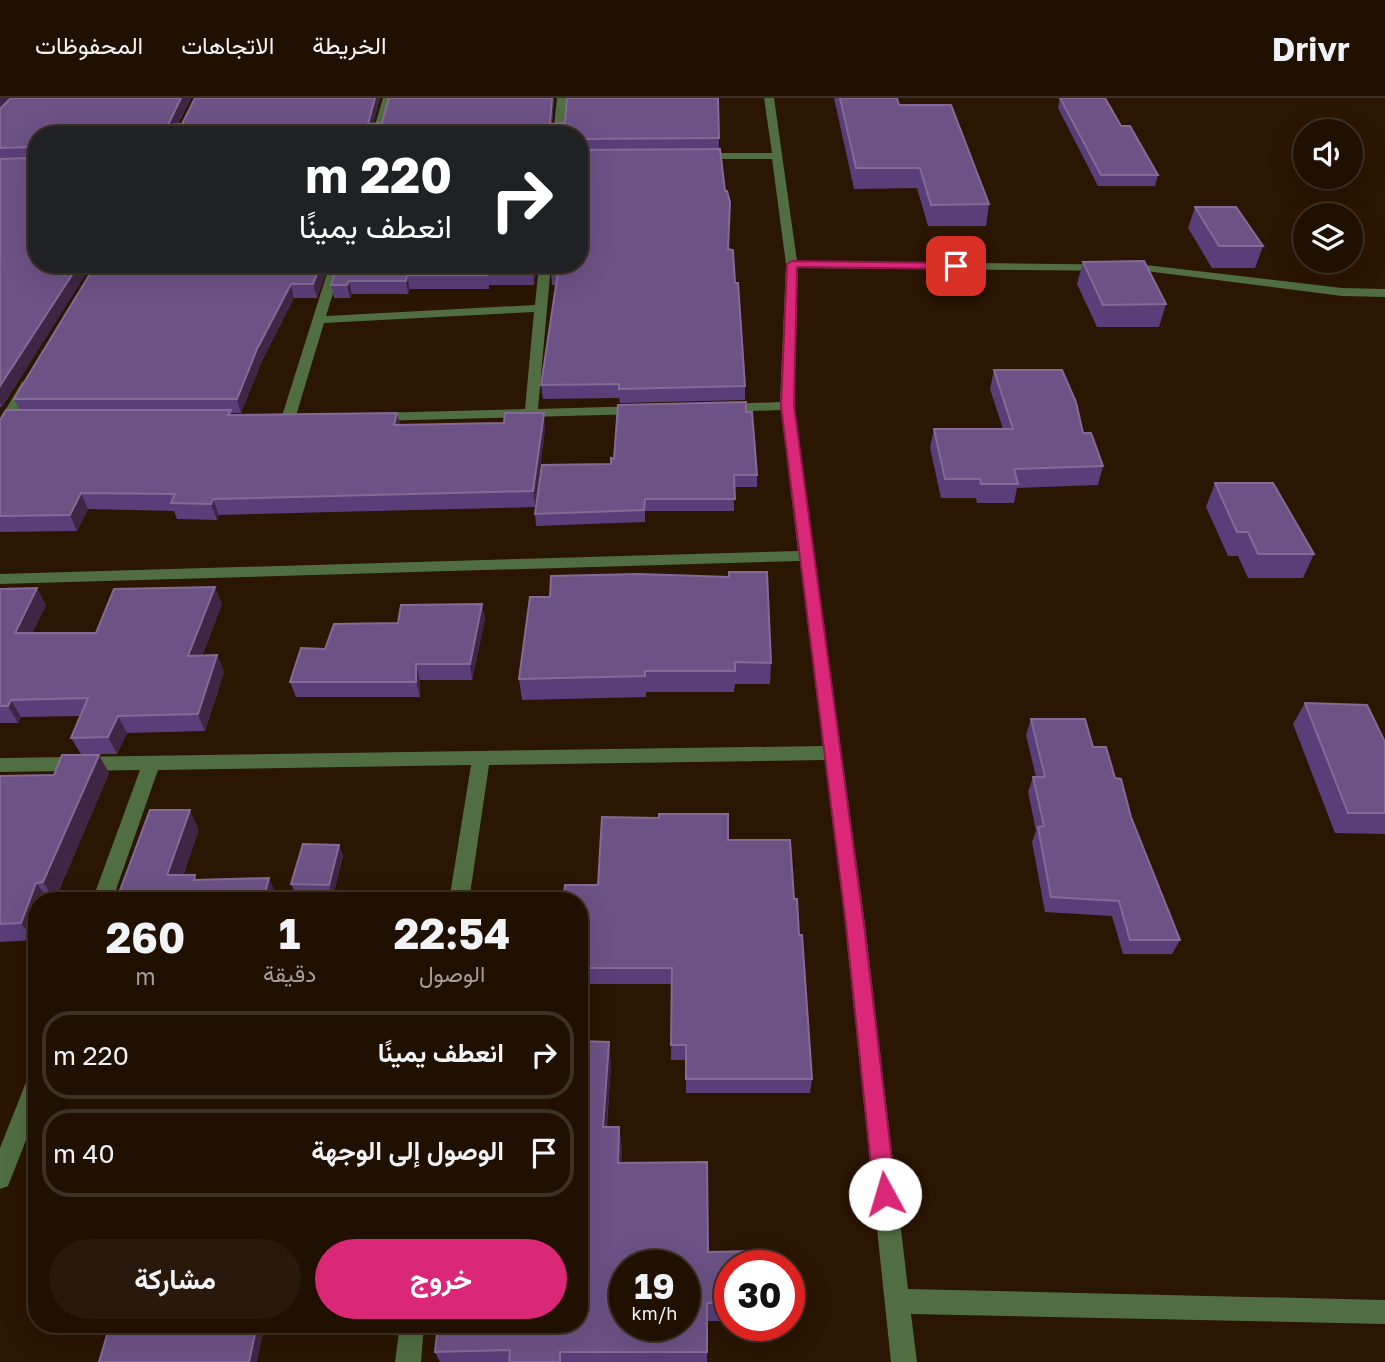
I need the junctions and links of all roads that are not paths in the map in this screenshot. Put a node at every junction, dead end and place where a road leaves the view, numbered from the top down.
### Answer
1 (388, 98) edge
2 (562, 98) edge
3 (769, 98) edge
4 (380, 126) edge
5 (559, 126) edge
6 (776, 156) junction
7 (684, 157) edge
8 (792, 264) junction
9 (333, 273) edge
10 (544, 273) edge
11 (1385, 293) edge
12 (541, 308) junction
13 (319, 320) junction
14 (33, 376) edge
15 (788, 406) junction
16 (706, 408) edge
17 (652, 410) edge
18 (531, 413) junction
19 (355, 417) edge
20 (288, 419) edge
21 (6, 423) edge
22 (808, 556) junction
23 (0, 579) edge
24 (832, 753) junction
25 (481, 758) junction
26 (151, 764) junction
27 (0, 765) edge
28 (105, 892) edge
29 (460, 892) edge
30 (28, 1105) edge
31 (0, 1178) edge
32 (897, 1301) junction
33 (1385, 1312) edge
34 (411, 1333) edge
35 (408, 1362) edge
36 (904, 1362) edge

1 - 4 street
2 - 5 street
3 - 6 street
6 - 7 street
6 - 8 street
8 - 11 street
8 - 15 street
9 - 13 street
10 - 12 street
12 - 13 street
12 - 18 street
13 - 20 street
14 - 21 street
15 - 16 street
15 - 22 street
17 - 18 street
18 - 19 street
22 - 23 street
22 - 24 street
24 - 25 street
24 - 32 street
25 - 26 street
25 - 29 street
26 - 27 street
26 - 28 street
30 - 31 street
32 - 33 street
32 - 36 street
34 - 35 street

